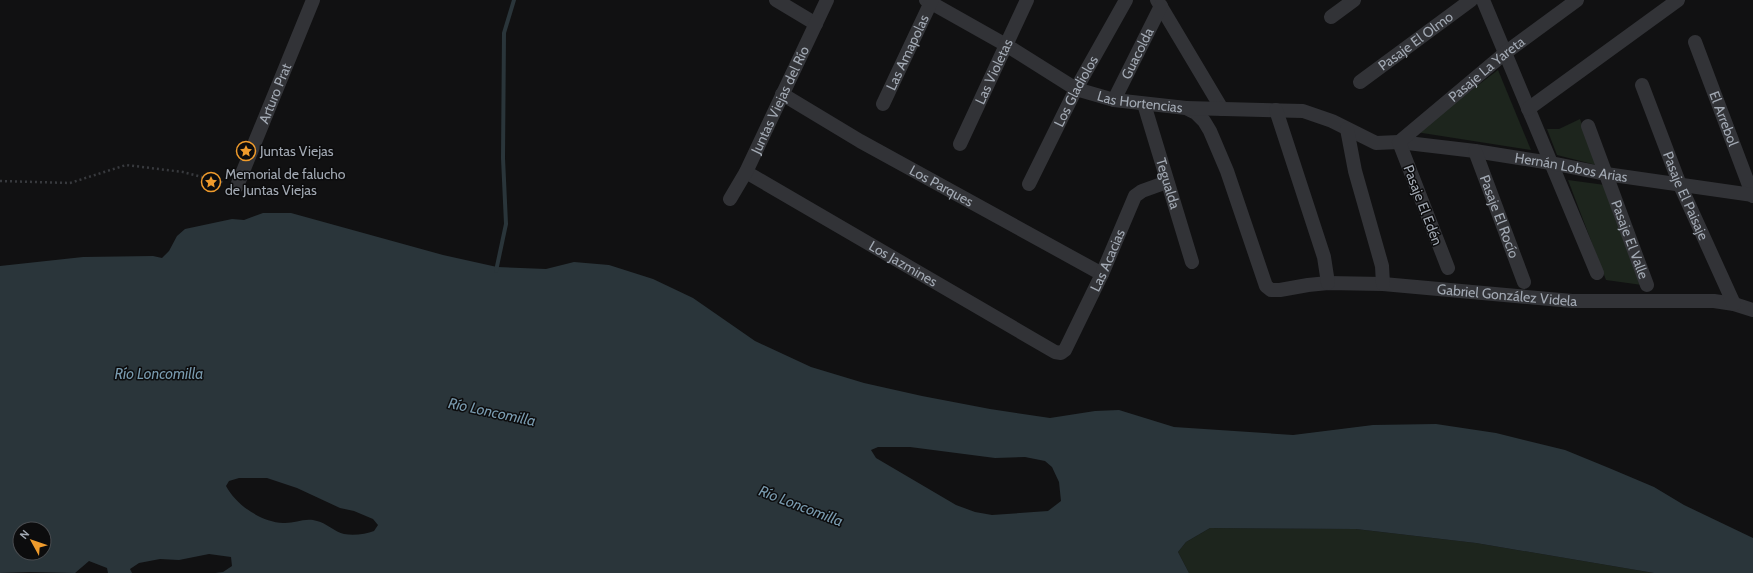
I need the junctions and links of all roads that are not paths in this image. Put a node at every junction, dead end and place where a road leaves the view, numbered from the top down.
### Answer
1 (313, 0) edge
2 (776, 0) edge
3 (827, 0) edge
4 (1027, 0) edge
5 (1126, 0) edge
6 (1354, 0) edge
7 (1471, 0) edge
8 (1483, 0) edge
9 (1576, 0) edge
10 (1678, 0) edge
11 (929, 1) edge
12 (1159, 3) edge
13 (1331, 17) dead end
14 (816, 24) junction
15 (1695, 42) dead end
16 (1006, 44) junction
17 (1505, 53) junction
18 (1360, 82) dead end
19 (1642, 85) dead end
20 (1076, 89) junction
21 (782, 94) junction
22 (1114, 100) junction
23 (883, 104) dead end
24 (1144, 104) junction
25 (1186, 108) junction
26 (1222, 109) junction
27 (1528, 109) junction
28 (1276, 110) junction
29 (1588, 126) dead end
30 (1347, 129) junction
31 (1394, 142) junction
32 (960, 144) dead end
33 (1475, 151) junction
34 (1551, 163) junction
35 (746, 172) junction
36 (1606, 174) junction
37 (1167, 182) junction
38 (1029, 184) dead end
39 (1680, 185) junction
40 (237, 186) road end
41 (1753, 196) edge
42 (730, 199) dead end
43 (1192, 262) dead end
44 (1448, 268) dead end
45 (1597, 273) dead end
46 (1102, 274) junction
47 (1264, 282) joint
48 (1524, 282) dead end
49 (1328, 283) junction
50 (1383, 284) junction
51 (1647, 285) dead end
52 (1734, 304) junction
53 (1753, 310) edge
54 (1060, 353) joint

1 - 40 street, Arturo Prat
2 - 14 street
3 - 14 street, Juntas Viejas del Río
4 - 16 street, Las Violetas
5 - 20 street, Los Gladiolos
6 - 13 street
7 - 18 street, Pasaje El Olmo
8 - 17 street
9 - 17 street, Pasaje La Yareta
10 - 27 street
11 - 16 street, Las Hortencias
11 - 23 street, Las Amapolas
12 - 22 street, Guacolda
12 - 26 street
14 - 21 street, Juntas Viejas del Río
15 - 41 street, El Arrebol
16 - 20 street, Las Hortencias
16 - 32 street, Las Violetas
17 - 27 street
17 - 31 street, Pasaje La Yareta
19 - 39 street, Pasaje El Paisaje
20 - 22 street, Las Hortencias
20 - 38 street, Los Gladiolos
21 - 35 street, Juntas Viejas del Río
21 - 46 street, Los Parques
22 - 24 street, Las Hortencias
24 - 25 street, Las Hortencias
24 - 37 street, Tegualda
25 - 26 street, Hernán Lobos Arias
25 - 47 street, Las Hortencias
26 - 28 street, Hernán Lobos Arias
27 - 34 street
28 - 30 street, Hernán Lobos Arias
28 - 49 street
29 - 36 street, Pasaje El Valle
30 - 31 street, Hernán Lobos Arias
30 - 50 street
31 - 33 street, Hernán Lobos Arias
31 - 44 street, Pasaje El Edén
33 - 34 street, Hernán Lobos Arias
33 - 48 street, Pasaje El Rocío
34 - 36 street, Hernán Lobos Arias
34 - 45 street
35 - 42 street, Juntas Viejas del Río
35 - 54 street, Los Jazmines
36 - 39 street, Hernán Lobos Arias
36 - 51 street, Pasaje El Valle
37 - 43 street, Tegualda
37 - 46 street, Las Acacias
39 - 41 street, Hernán Lobos Arias
39 - 52 street, Pasaje El Paisaje
46 - 54 street, Las Acacias
47 - 49 street, Gabriel González Videla
49 - 50 street, Gabriel González Videla
50 - 52 street, Gabriel González Videla
52 - 53 street, Gabriel González Videla

